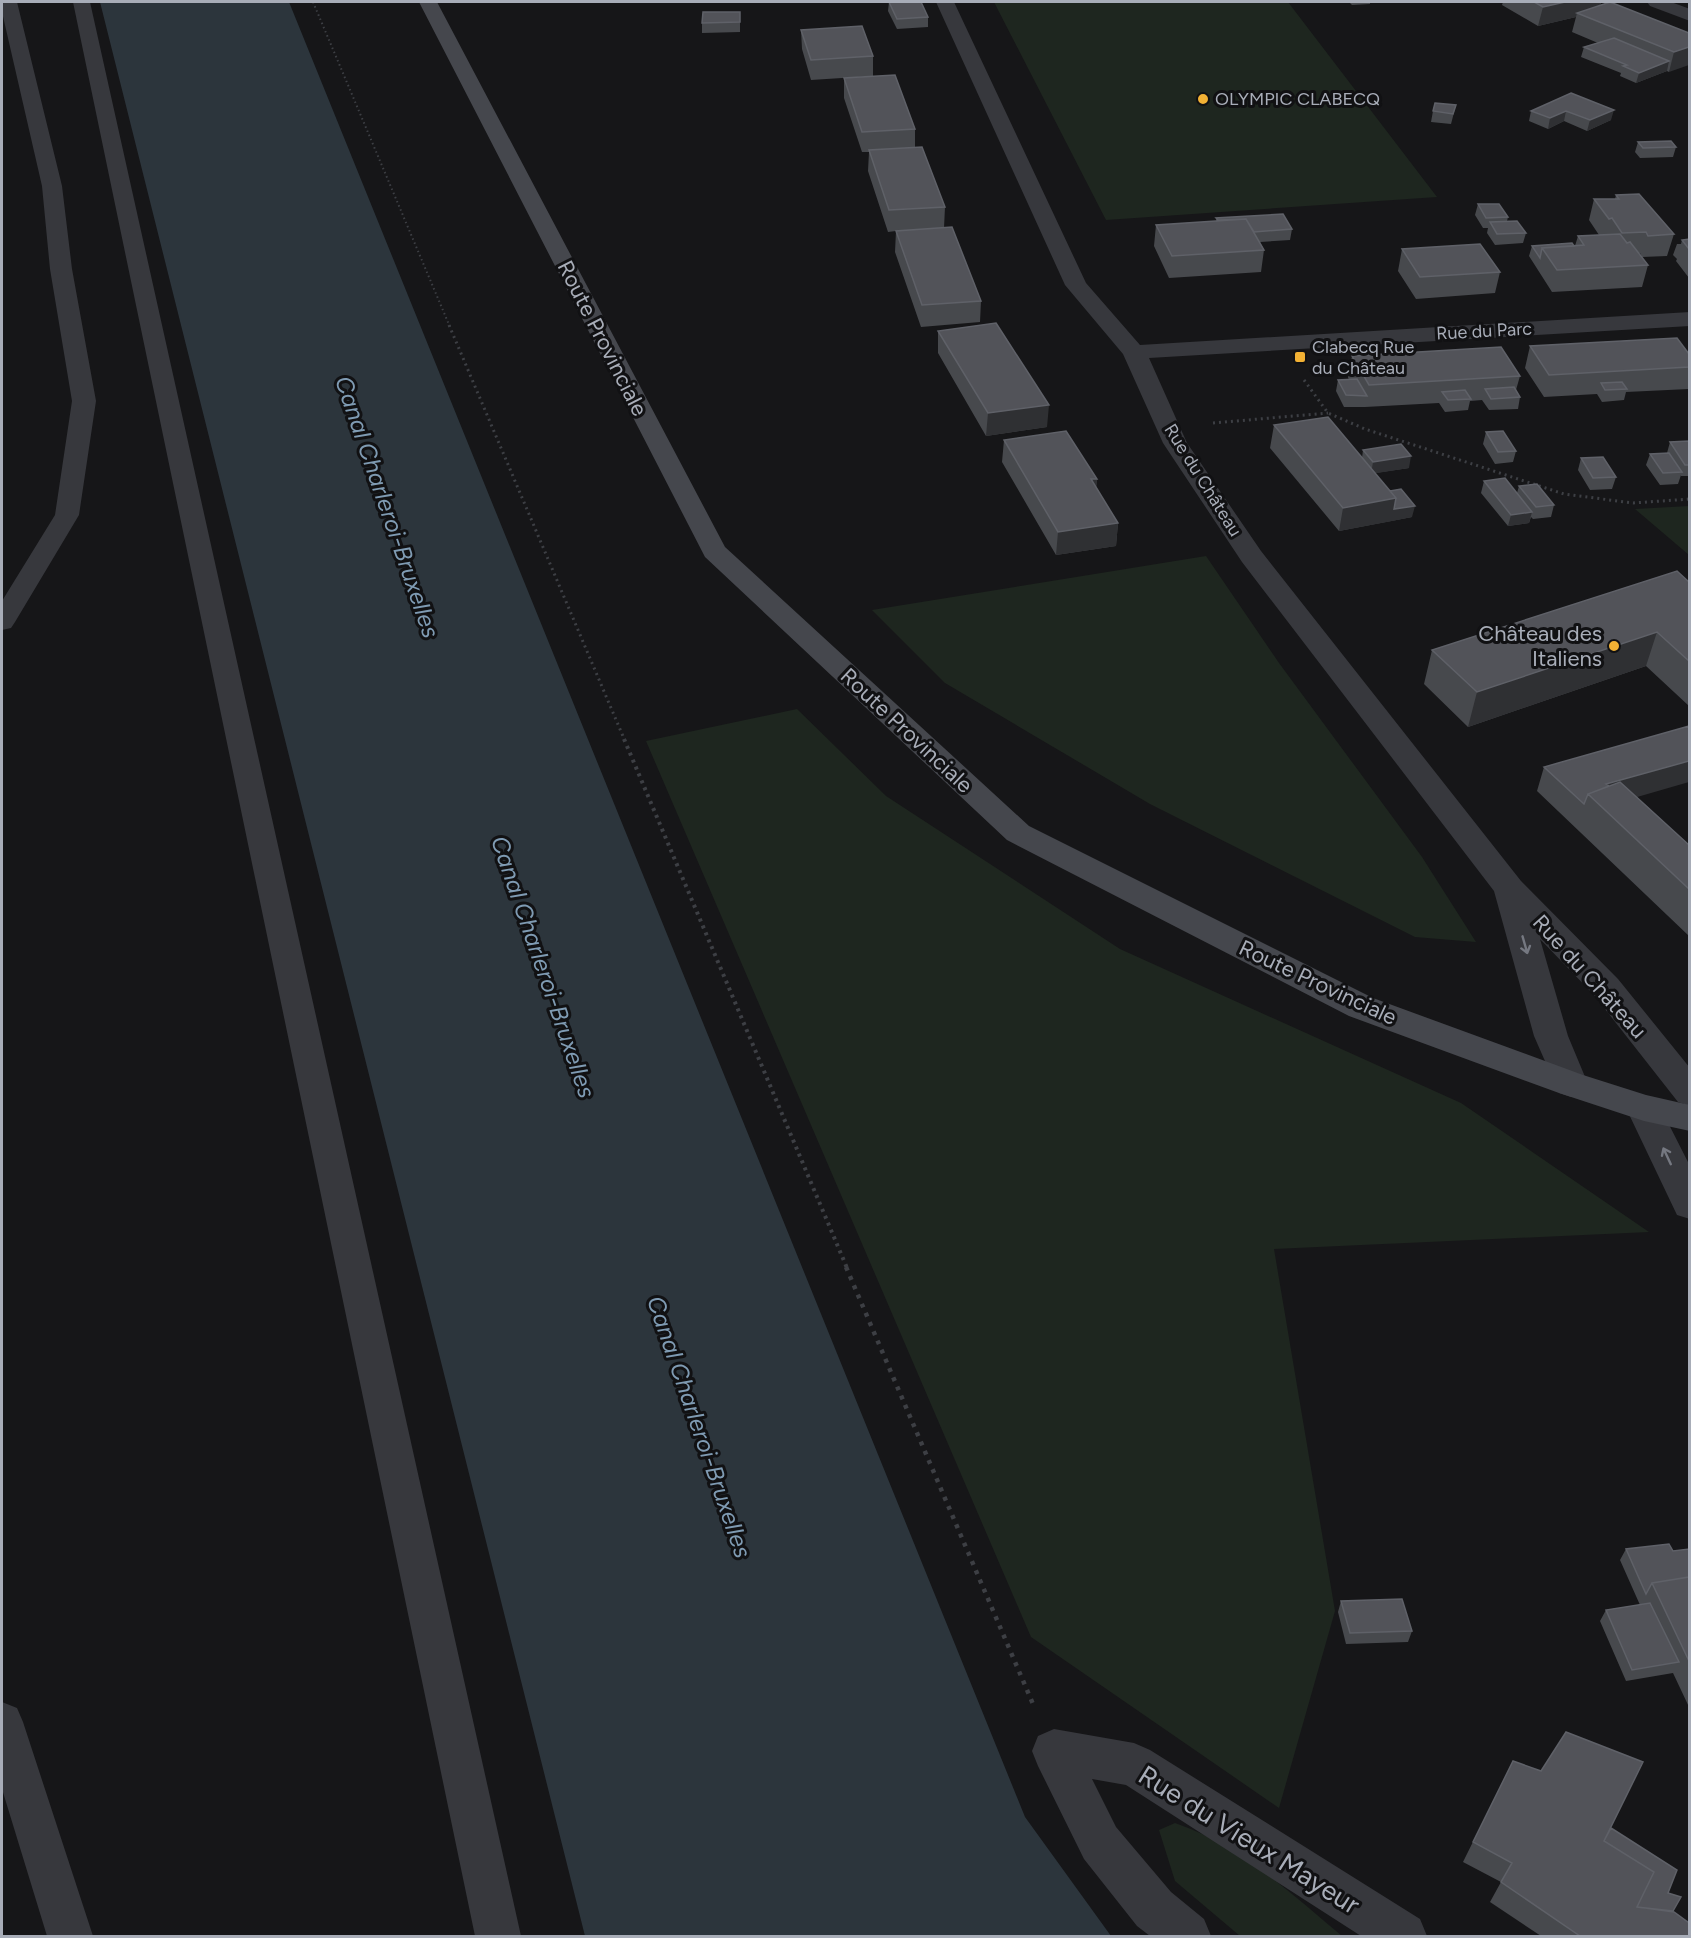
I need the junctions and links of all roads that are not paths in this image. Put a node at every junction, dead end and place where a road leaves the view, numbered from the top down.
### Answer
1 (8, 2) edge
2 (81, 2) edge
3 (428, 2) edge
4 (945, 2) edge
5 (1656, 2) edge
6 (1689, 16) edge
7 (1689, 319) edge
8 (1134, 352) junction
9 (2, 622) edge
10 (1510, 889) junction
11 (1571, 1084) junction
12 (1689, 1093) edge
13 (1644, 1108) junction
14 (1689, 1118) edge
15 (1689, 1205) edge
16 (2, 1722) edge
17 (69, 1936) edge
18 (498, 1936) edge
19 (1187, 1936) edge
20 (1403, 1936) edge

1 - 9 lane
2 - 18 lane
3 - 11 main road, Route Provinciale
4 - 8 street, Rue du Château
5 - 6 street
7 - 8 street, Rue du Parc
8 - 10 street, Rue du Château
10 -> 11 street, Rue du Château
10 - 12 street, Rue du Château
11 - 13 main road, Route Provinciale
13 - 14 main road, Route Provinciale
15 -> 13 street
16 - 17 lane
19 - 20 street, Rue du Vieux Mayeur

